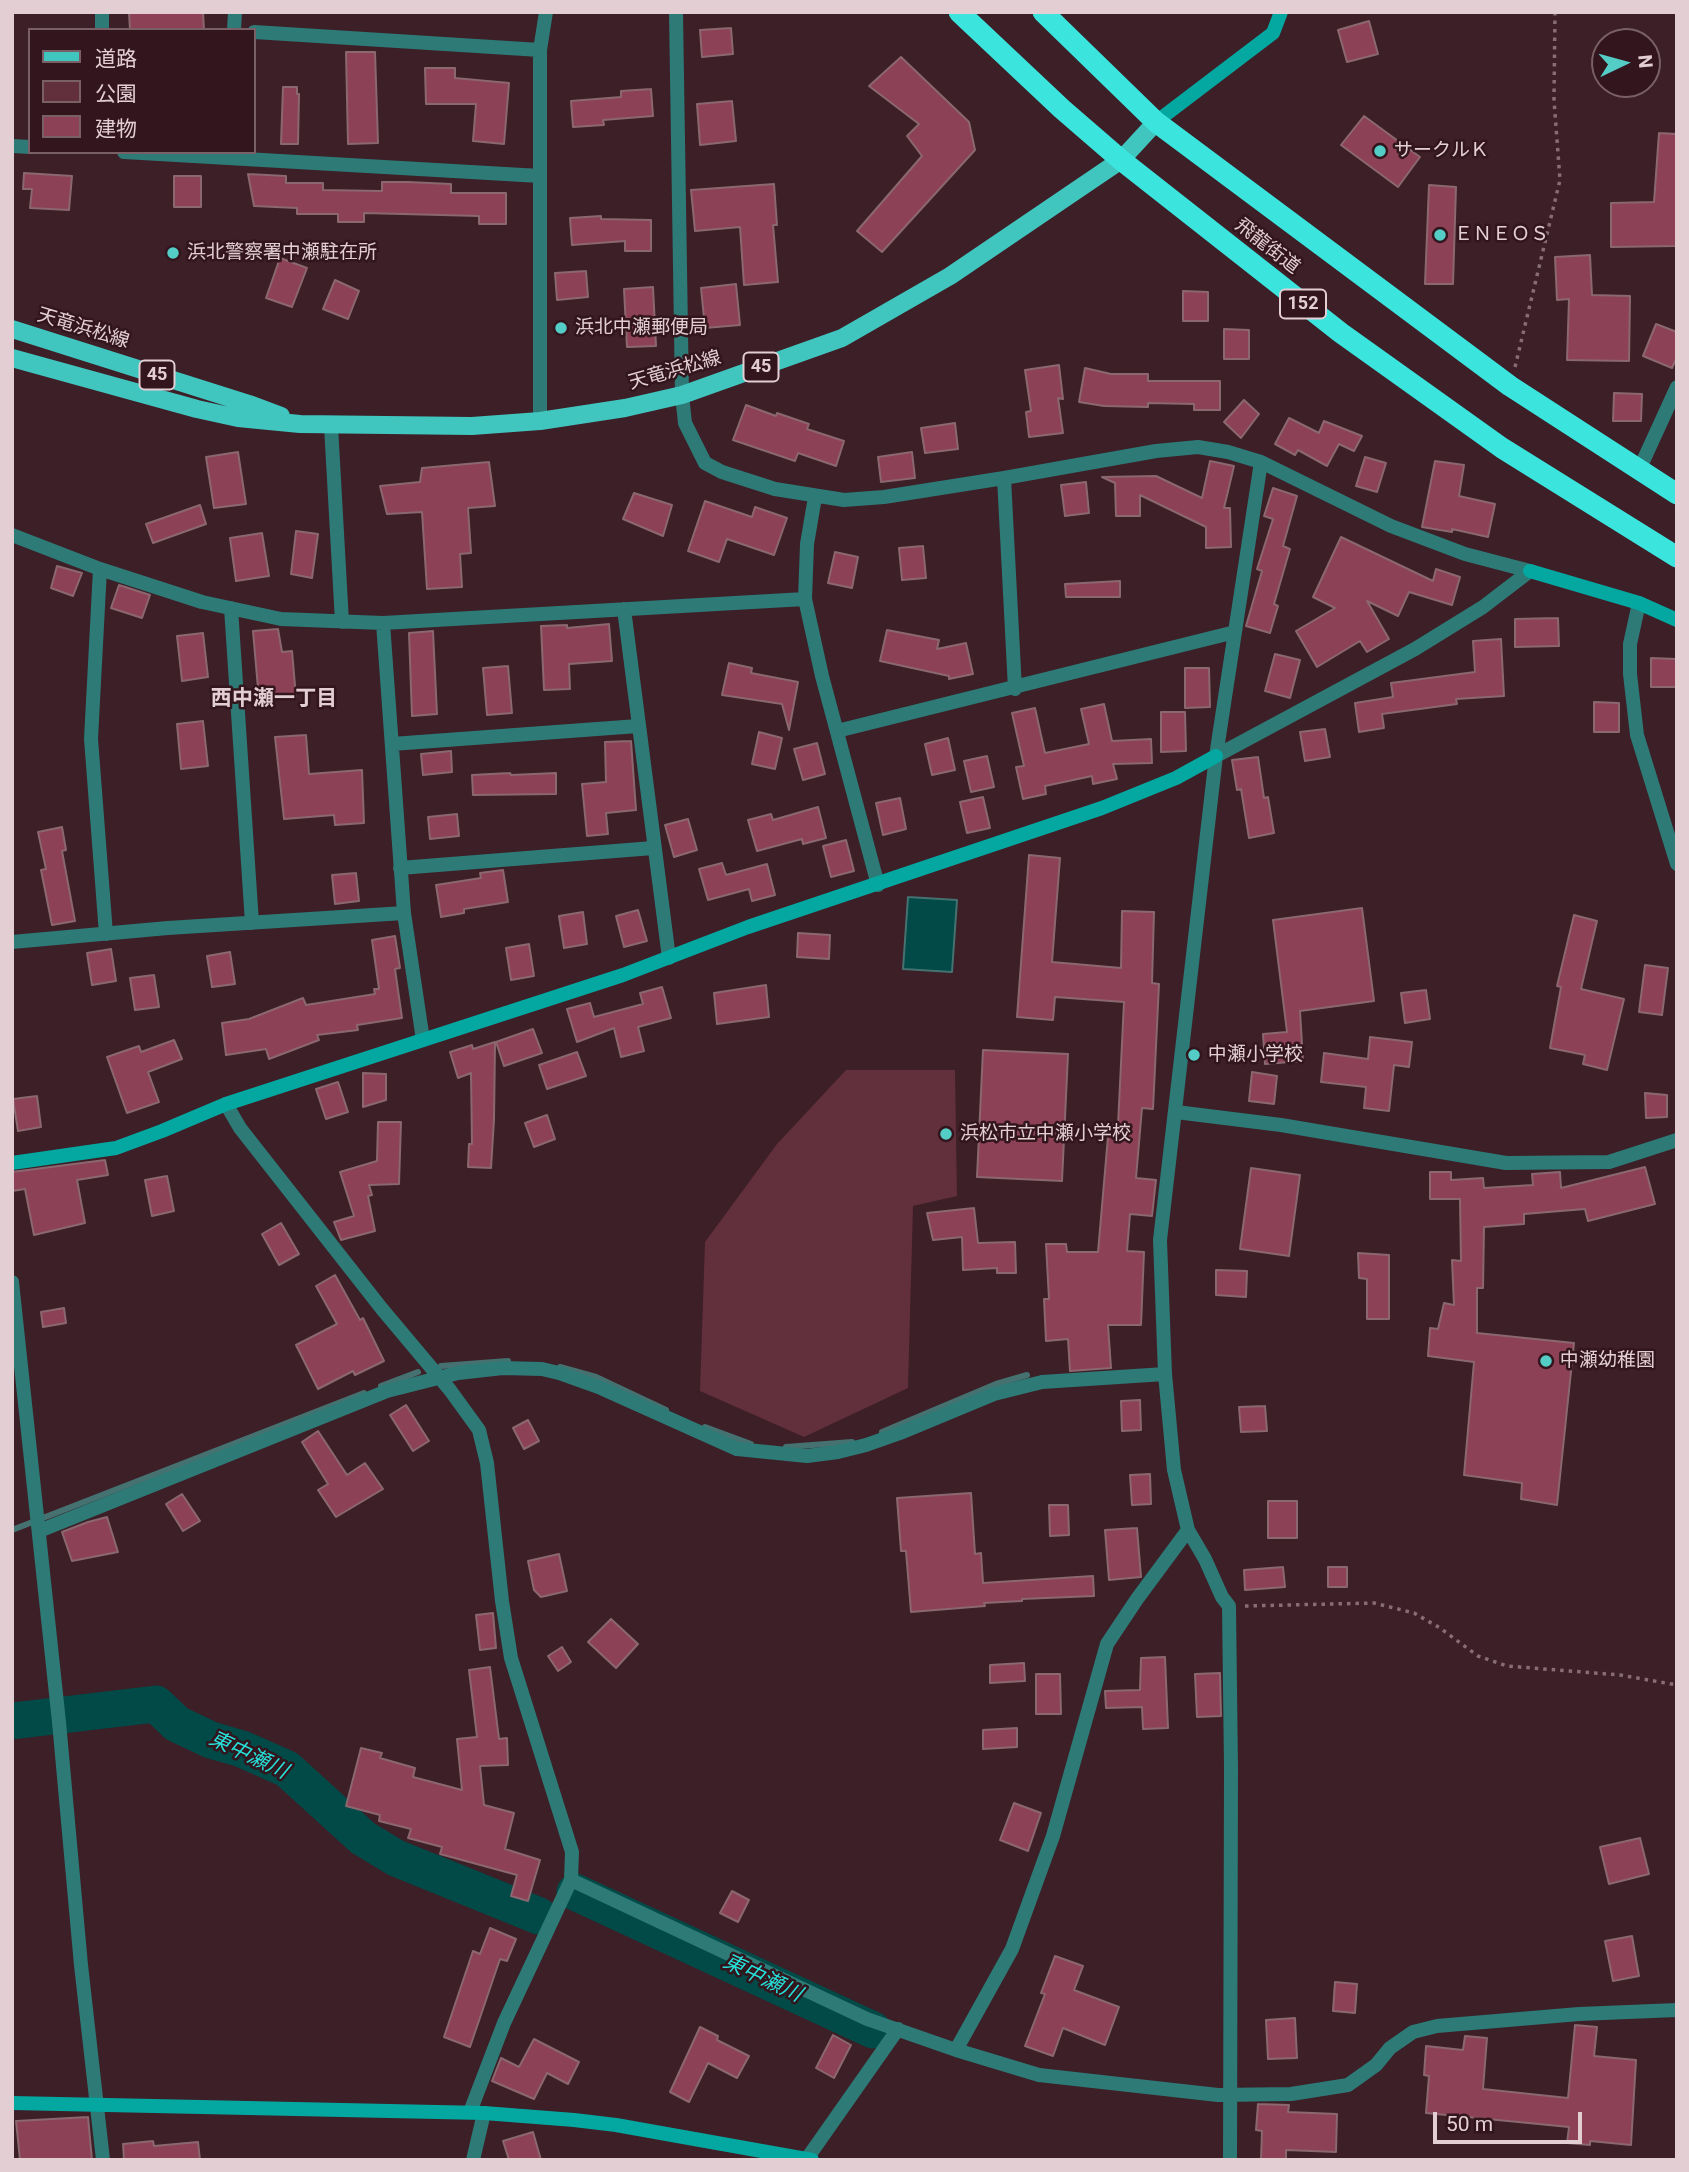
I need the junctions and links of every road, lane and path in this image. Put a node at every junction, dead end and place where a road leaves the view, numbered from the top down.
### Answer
1 (546, 12) edge
2 (677, 12) edge
3 (959, 12) edge
4 (1043, 12) edge
5 (1281, 12) edge
6 (1555, 12) edge
7 (256, 32) edge
8 (540, 50) junction
9 (1156, 122) junction
10 (178, 154) edge
11 (232, 156) edge
12 (1121, 160) junction
13 (540, 176) junction
14 (12, 329) edge
15 (12, 358) edge
16 (1510, 386) junction
17 (1677, 387) edge
18 (682, 395) junction
19 (540, 421) junction
20 (300, 424) junction
21 (331, 426) junction
22 (1261, 462) junction
23 (1639, 470) junction
24 (1004, 478) junction
25 (1677, 494) edge
26 (815, 497) junction
27 (12, 534) edge
28 (1677, 557) edge
29 (100, 569) junction
30 (1530, 571) junction
31 (805, 599) junction
32 (1639, 603) junction
33 (231, 608) junction
34 (624, 610) junction
35 (1677, 620) edge
36 (342, 622) junction
37 (383, 623) junction
38 (1235, 632) junction
39 (1015, 689) junction
40 (638, 726) junction
41 (837, 731) junction
42 (392, 744) junction
43 (1216, 757) junction
44 (653, 848) junction
45 (1677, 864) edge
46 (401, 868) junction
47 (878, 885) junction
48 (404, 913) junction
49 (252, 923) junction
50 (106, 933) junction
51 (12, 942) edge
52 (669, 958) junction
53 (423, 1040) junction
54 (226, 1104) junction
55 (1176, 1112) junction
56 (1677, 1140) edge
57 (12, 1163) edge
58 (12, 1282) edge
59 (1165, 1374) junction
60 (438, 1377) junction
61 (38, 1522) junction
62 (1188, 1530) junction
63 (1229, 1606) junction
64 (1677, 1685) edge
65 (571, 1880) junction
66 (1677, 2010) edge
67 (898, 2029) junction
68 (956, 2050) junction
69 (1230, 2096) junction
70 (12, 2103) edge
71 (98, 2105) junction
72 (477, 2113) junction
73 (808, 2159) edge
74 (103, 2160) edge
75 (474, 2160) edge
76 (1230, 2160) edge

1 - 8 street
2 - 18 street
3 - 12 highway, 飛龍街道 / 152
4 - 9 highway, 飛龍街道
5 - 9 street
6 - 16 path
7 - 8 street
8 - 13 street
9 - 12 main road, 天竜浜松線 / 45
9 - 16 highway, 飛龍街道
10 - 11 street
11 - 13 street
12 - 18 main road, 天竜浜松線 / 45
12 - 28 highway, 飛龍街道 / 152
13 - 19 street
14 - 20 main road, 天竜浜松線 / 45
15 - 20 main road, 天竜浜松線 / 45
16 - 23 highway, 飛龍街道
17 - 23 street
18 - 19 main road, 天竜浜松線 / 45
18 - 26 street
19 - 21 main road, 天竜浜松線 / 45
20 - 21 main road, 天竜浜松線 / 45
21 - 36 street
22 - 24 street
22 - 30 street
22 - 38 street
23 - 25 highway, 飛龍街道
24 - 26 street
24 - 39 street
26 - 31 street
27 - 29 street
29 - 33 street
29 - 50 street
30 - 32 street
30 - 43 street
31 - 34 street
31 - 41 street
32 - 35 street
32 - 45 street
33 - 36 street
33 - 49 street
34 - 37 street
34 - 40 street
36 - 37 street
37 - 42 street
38 - 39 street
38 - 43 street
39 - 41 street
40 - 42 street
40 - 44 street
41 - 47 street
42 - 46 street
43 - 47 street
43 - 55 street
44 - 46 street
44 - 52 street
46 - 48 street
47 - 52 street
48 - 49 street
48 - 53 street
49 - 50 street
50 - 51 street
52 - 53 street
53 - 54 street
54 - 57 street
54 - 60 street
55 - 56 street
55 - 59 street
58 - 61 street
59 - 60 street
59 - 62 street
60 - 61 street
60 - 65 street
61 - 71 street
62 - 63 street
62 - 68 street
63 - 64 path
63 - 69 street
65 - 67 street
65 - 72 street
66 - 69 street
67 - 68 street
67 - 73 street
68 - 69 street
69 - 76 street
70 - 71 street
71 - 72 street
71 - 74 street
72 - 73 street
72 - 75 street

